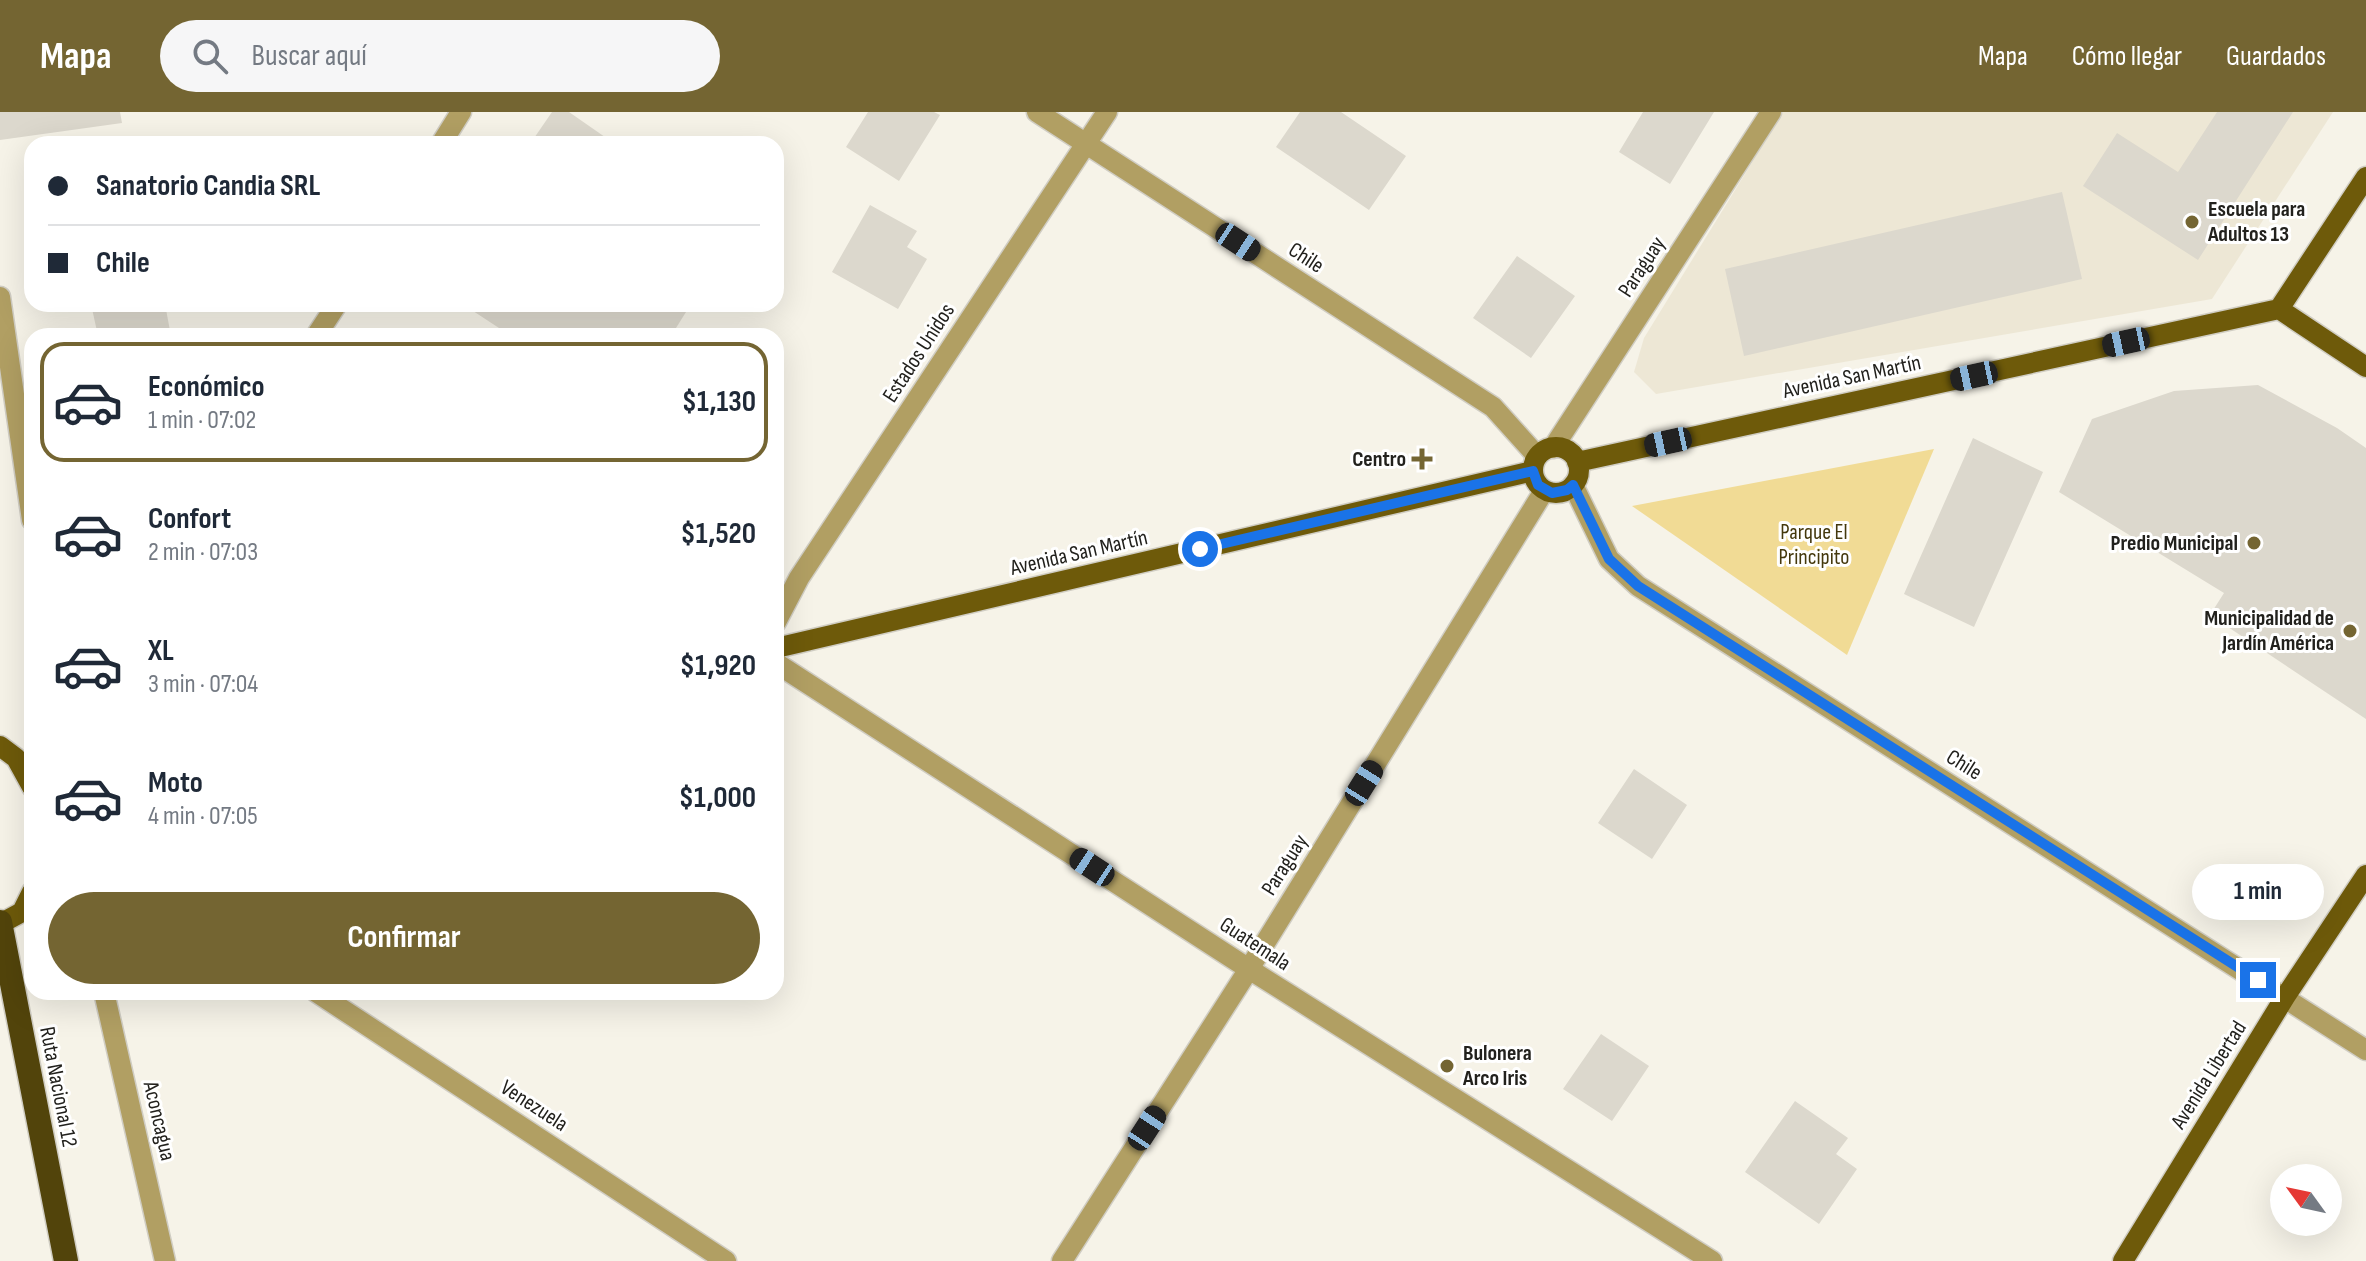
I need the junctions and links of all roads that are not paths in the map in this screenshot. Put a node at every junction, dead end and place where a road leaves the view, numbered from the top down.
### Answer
1 (461, 112) edge
2 (1037, 112) edge
3 (1107, 112) edge
4 (1771, 112) edge
5 (446, 136) edge
6 (1086, 144) junction
7 (2366, 177) edge
8 (0, 297) edge
9 (2279, 309) junction
10 (2366, 367) edge
11 (1541, 458) junction
12 (1577, 462) junction
13 (24, 464) edge
14 (1573, 485) junction
15 (1544, 491) junction
16 (784, 607) edge
17 (784, 646) edge
18 (784, 668) edge
19 (0, 746) edge
20 (24, 772) edge
21 (2366, 875) edge
22 (24, 908) edge
23 (0, 923) edge
24 (1249, 969) junction
25 (2285, 997) junction
26 (106, 1000) edge
27 (328, 1000) edge
28 (2366, 1050) edge
29 (66, 1261) edge
30 (165, 1261) edge
31 (726, 1261) edge
32 (1062, 1261) edge
33 (1712, 1261) edge
34 (2123, 1261) edge

1 - 5 street
2 - 6 street, Chile
3 - 6 street, Estados Unidos
4 - 11 street, Paraguay
6 - 11 street, Chile
6 - 16 street, Estados Unidos
7 - 9 main road
8 - 13 street
9 - 10 main road
9 - 12 main road, Avenida San Martín
11 - 12 main road
11 - 15 main road
11 - 17 main road, Avenida San Martín
12 - 14 main road
14 - 15 main road
14 - 25 street, Chile
15 - 24 street, Paraguay
18 - 24 street, Guatemala
19 - 20 main road
21 - 25 main road, Avenida Libertad
22 - 23 main road
23 - 29 highway, Ruta Nacional 12
24 - 32 street, Paraguay
24 - 33 street, Guatemala
25 - 28 street, Chile
25 - 34 main road, Avenida Libertad
26 - 30 street, Aconcagua
27 - 31 street, Venezuela

